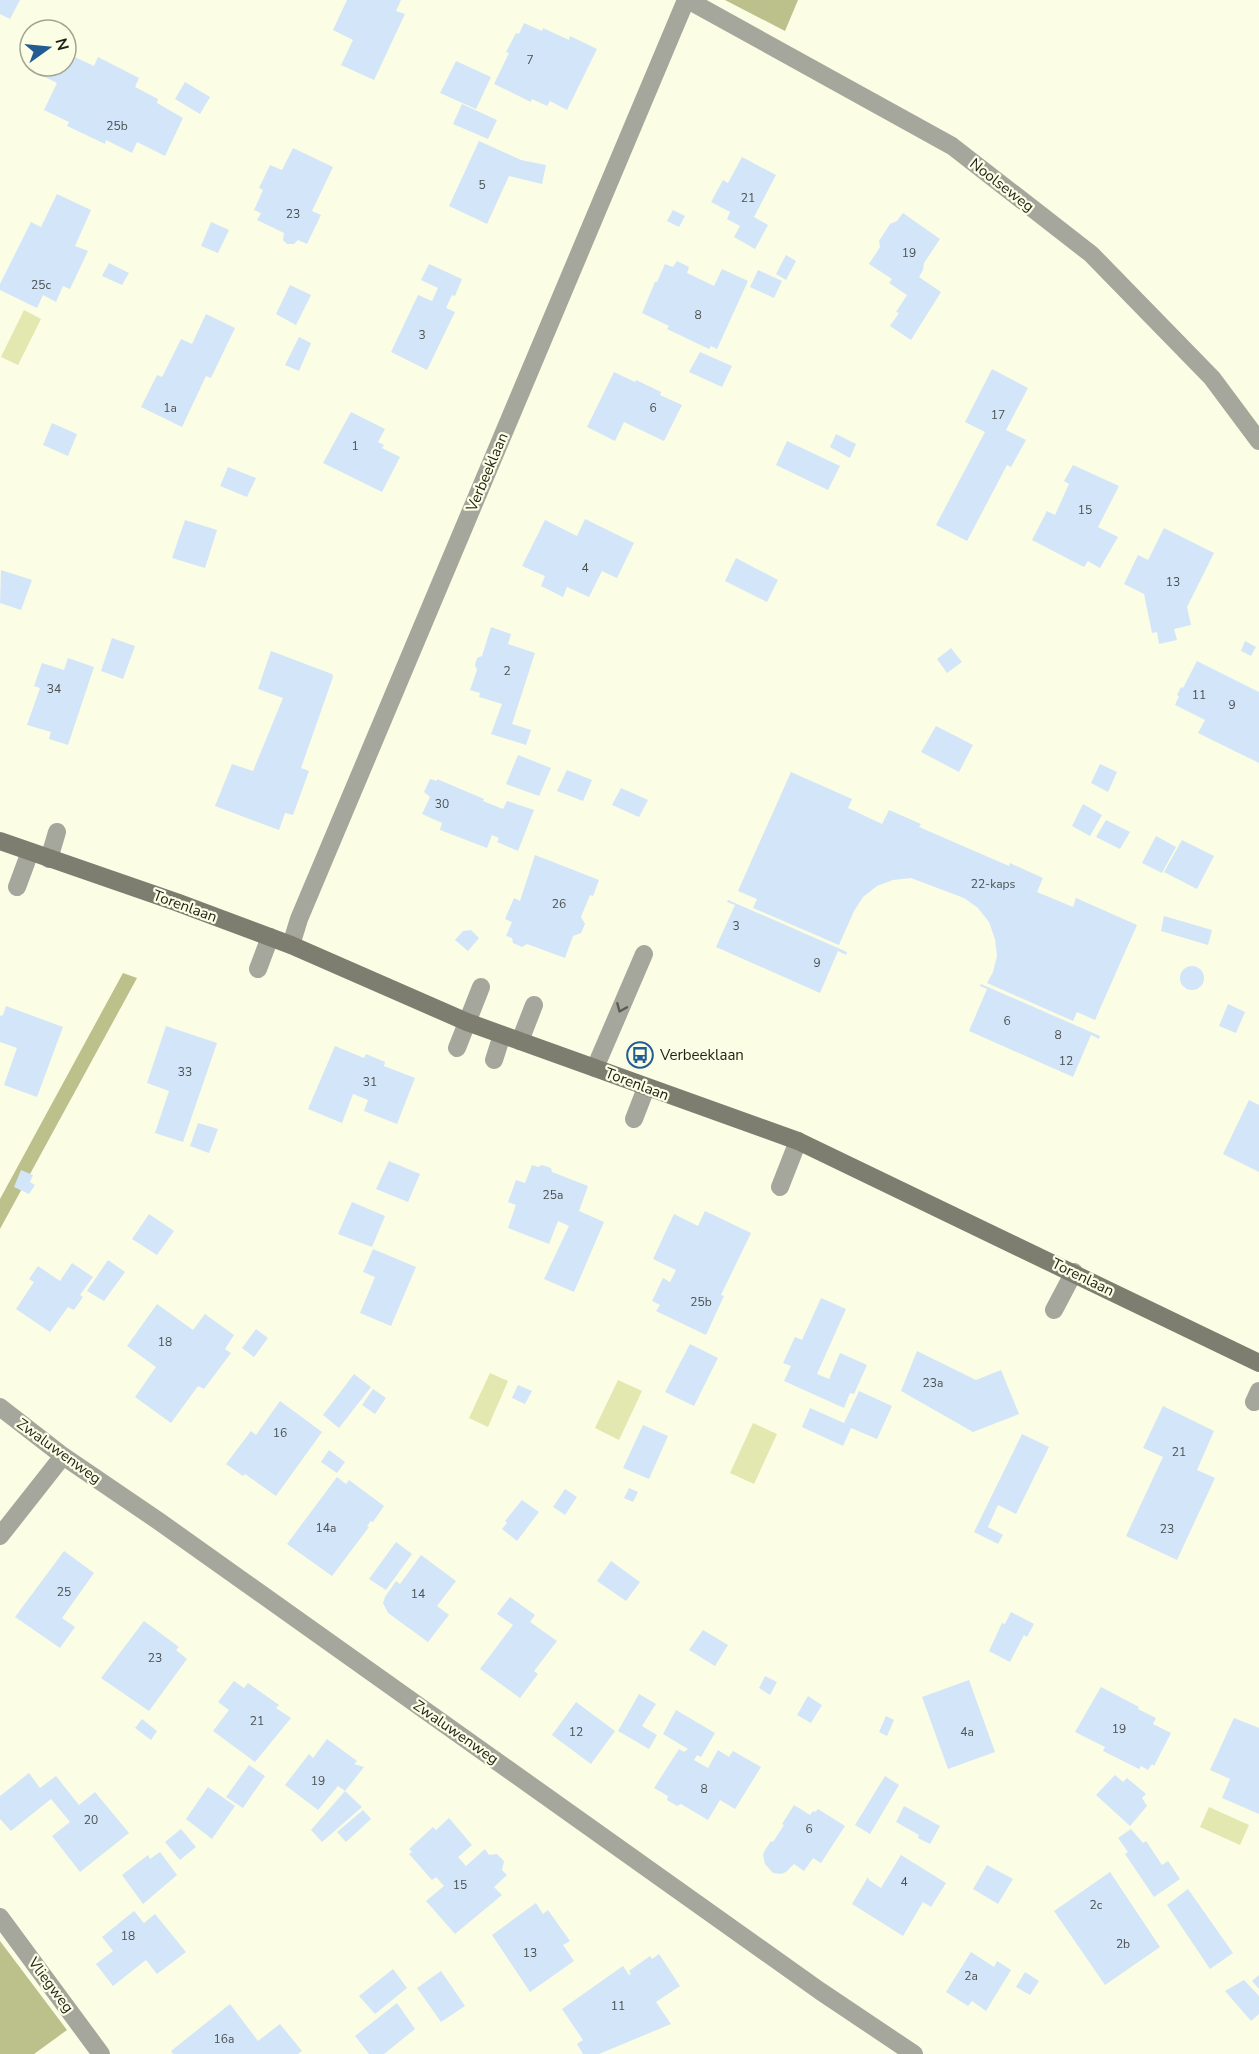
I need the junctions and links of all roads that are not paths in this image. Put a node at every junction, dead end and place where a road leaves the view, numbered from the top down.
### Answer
1 (687, 0) edge
2 (1259, 441) edge
3 (57, 832) dead end
4 (0, 842) edge
5 (30, 852) junction
6 (49, 858) junction
7 (17, 887) dead end
8 (270, 937) junction
9 (291, 945) junction
10 (644, 954) dead end
11 (258, 969) dead end
12 (481, 987) dead end
13 (534, 1005) dead end
14 (467, 1022) junction
15 (502, 1035) junction
16 (520, 1041) junction
17 (457, 1048) dead end
18 (494, 1060) dead end
19 (595, 1068) junction
20 (646, 1088) junction
21 (634, 1119) dead end
22 (798, 1142) junction
23 (780, 1187) dead end
24 (1074, 1272) junction
25 (1054, 1310) dead end
26 (1259, 1363) edge
27 (0, 1407) edge
28 (63, 1456) junction
29 (0, 1536) edge
30 (0, 1917) edge
31 (101, 2054) edge
32 (914, 2054) edge

1 - 2 street, Noolseweg
1 - 9 street, Verbeeklaan
3 - 6 street
4 - 5 main road, Torenlaan
5 - 6 main road, Torenlaan
5 - 7 street
6 - 8 main road, Torenlaan
8 - 9 main road, Torenlaan
8 - 11 street
9 - 14 main road, Torenlaan
10 -> 19 street
12 - 14 street
13 - 16 street
14 - 15 main road, Torenlaan
14 - 17 street
15 - 16 main road, Torenlaan
15 - 18 street
16 - 19 main road, Torenlaan
19 - 20 main road, Torenlaan
20 - 21 street
20 - 22 main road, Torenlaan
22 - 23 street
22 - 24 main road, Torenlaan
24 - 25 street
24 - 26 main road, Torenlaan
27 - 28 street, Zwaluwenweg
28 - 29 street
28 - 32 street, Zwaluwenweg
30 - 31 street, Vliegweg

